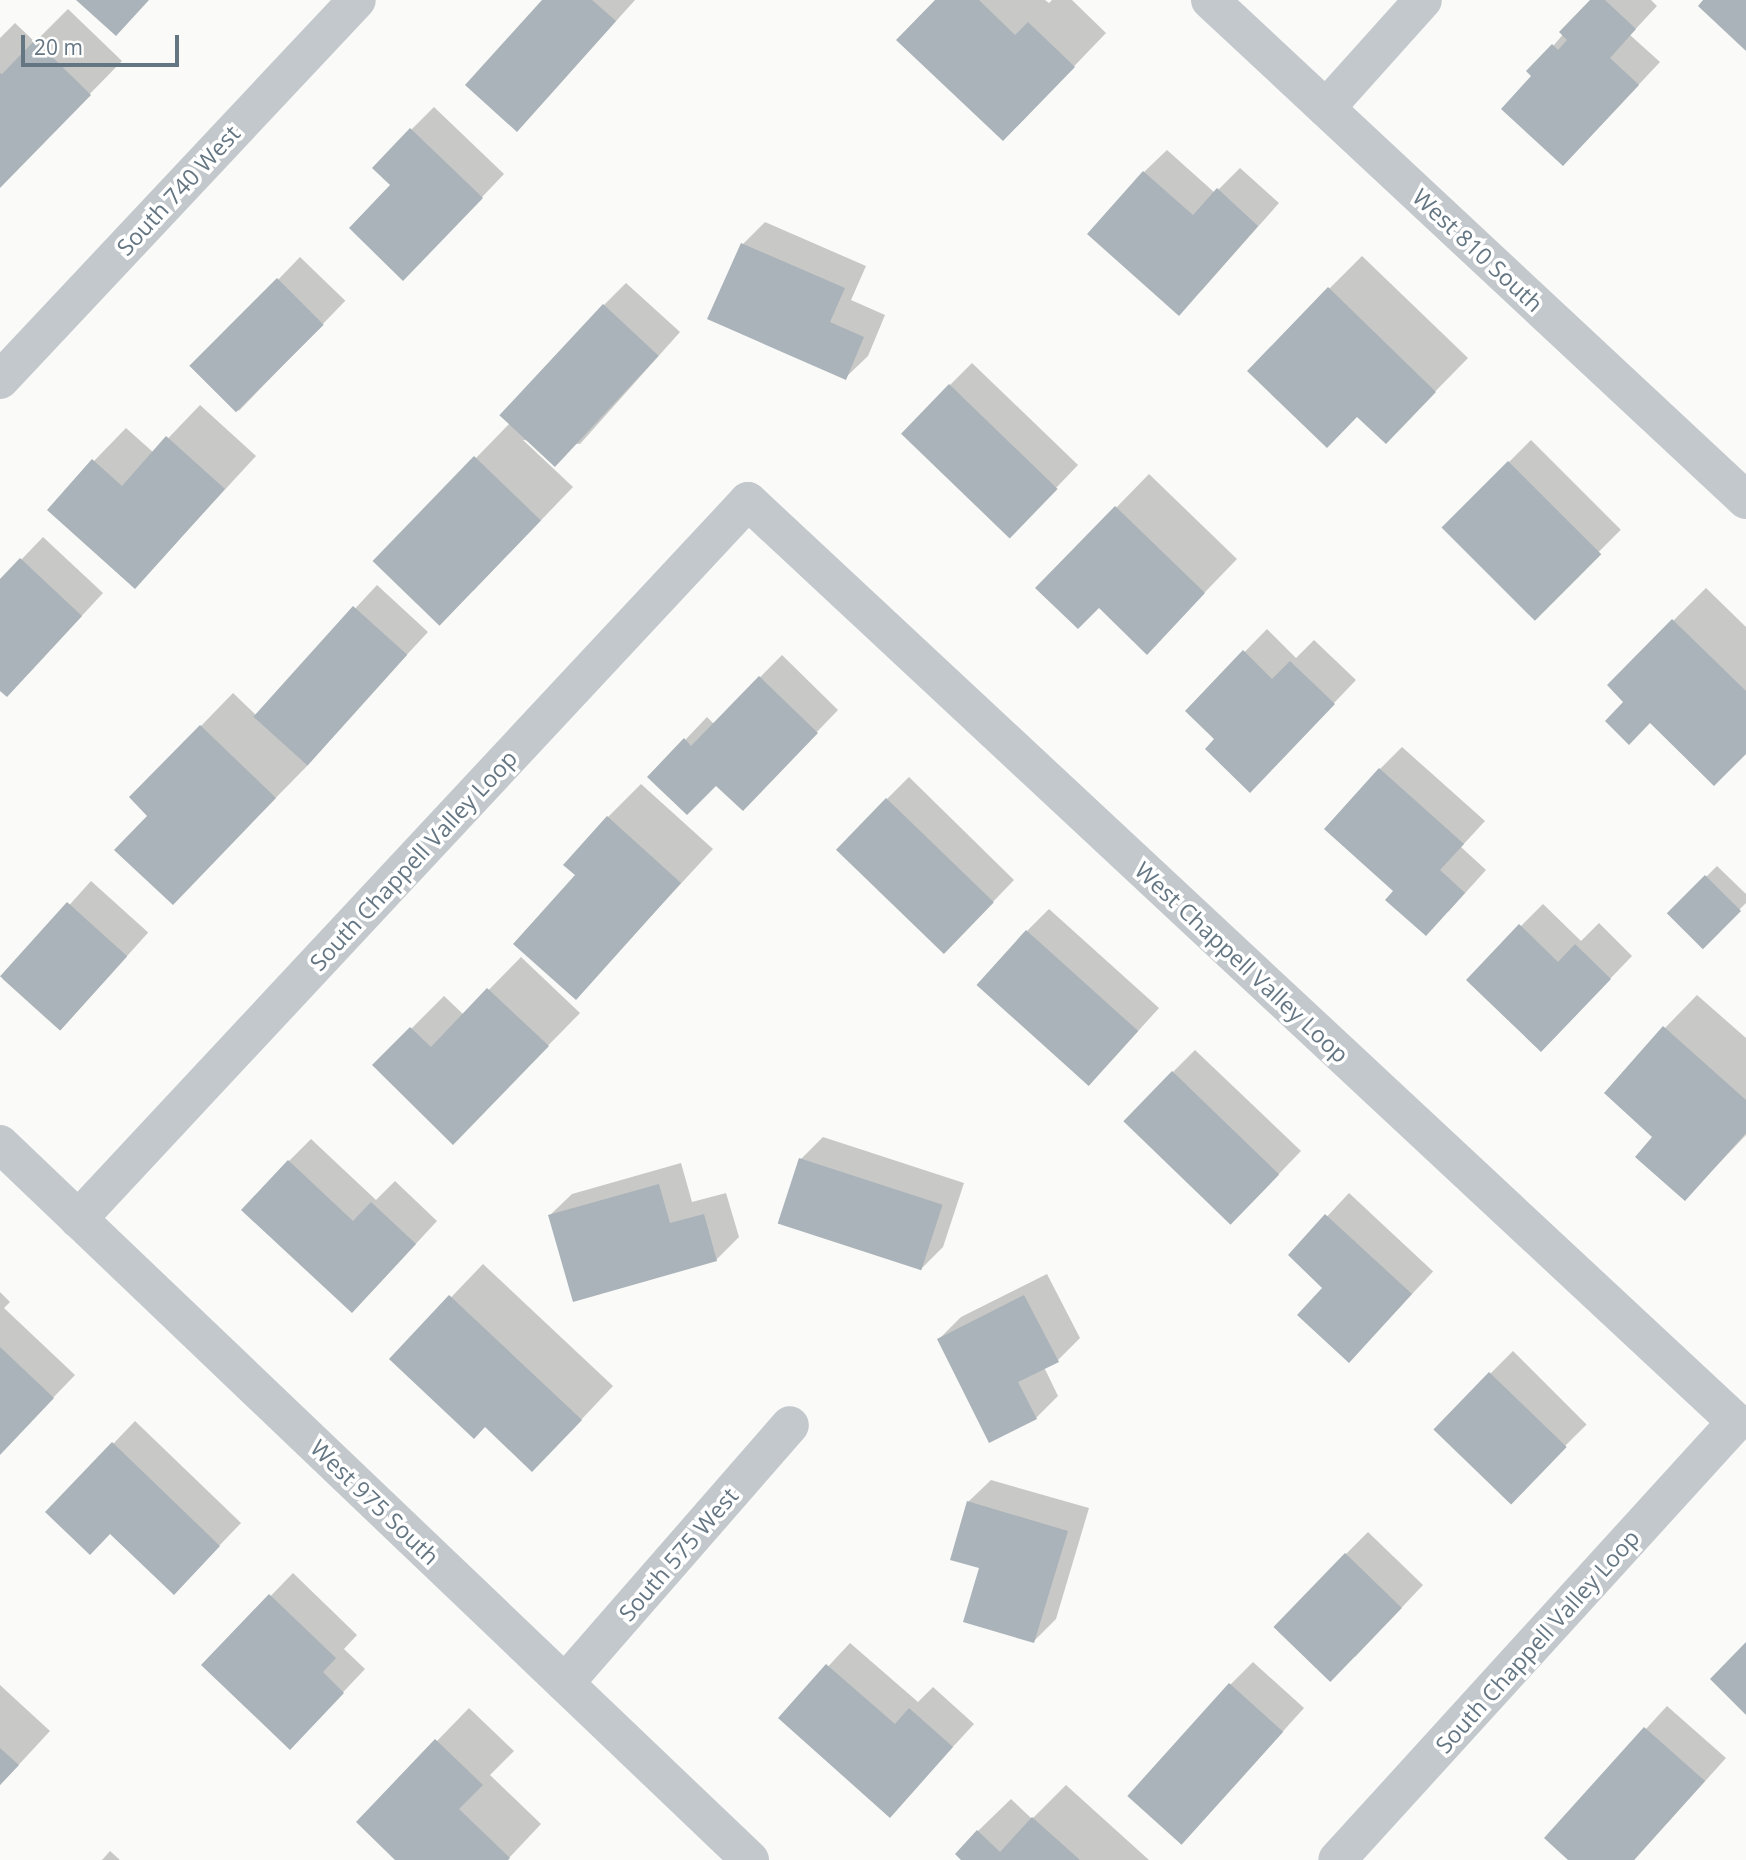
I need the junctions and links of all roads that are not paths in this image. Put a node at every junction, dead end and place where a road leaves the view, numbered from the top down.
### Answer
1 (356, 0) edge
2 (1210, 0) edge
3 (1423, 0) edge
4 (1326, 108) junction
5 (0, 380) edge
6 (1746, 500) edge
7 (748, 501) joint
8 (0, 1144) edge
9 (78, 1219) junction
10 (1736, 1422) joint
11 (790, 1425) dead end
12 (565, 1684) junction
13 (750, 1860) edge
14 (1337, 1860) edge

1 - 5 street, South 740 West
2 - 4 street, West 810 South
3 - 4 street
4 - 6 street, West 810 South
7 - 9 street, South Chappell Valley Loop
7 - 10 street, West Chappell Valley Loop
8 - 9 street, West 975 South
9 - 12 street, West 975 South
10 - 14 street, South Chappell Valley Loop
11 - 12 street, South 575 West
12 - 13 street, West 975 South

